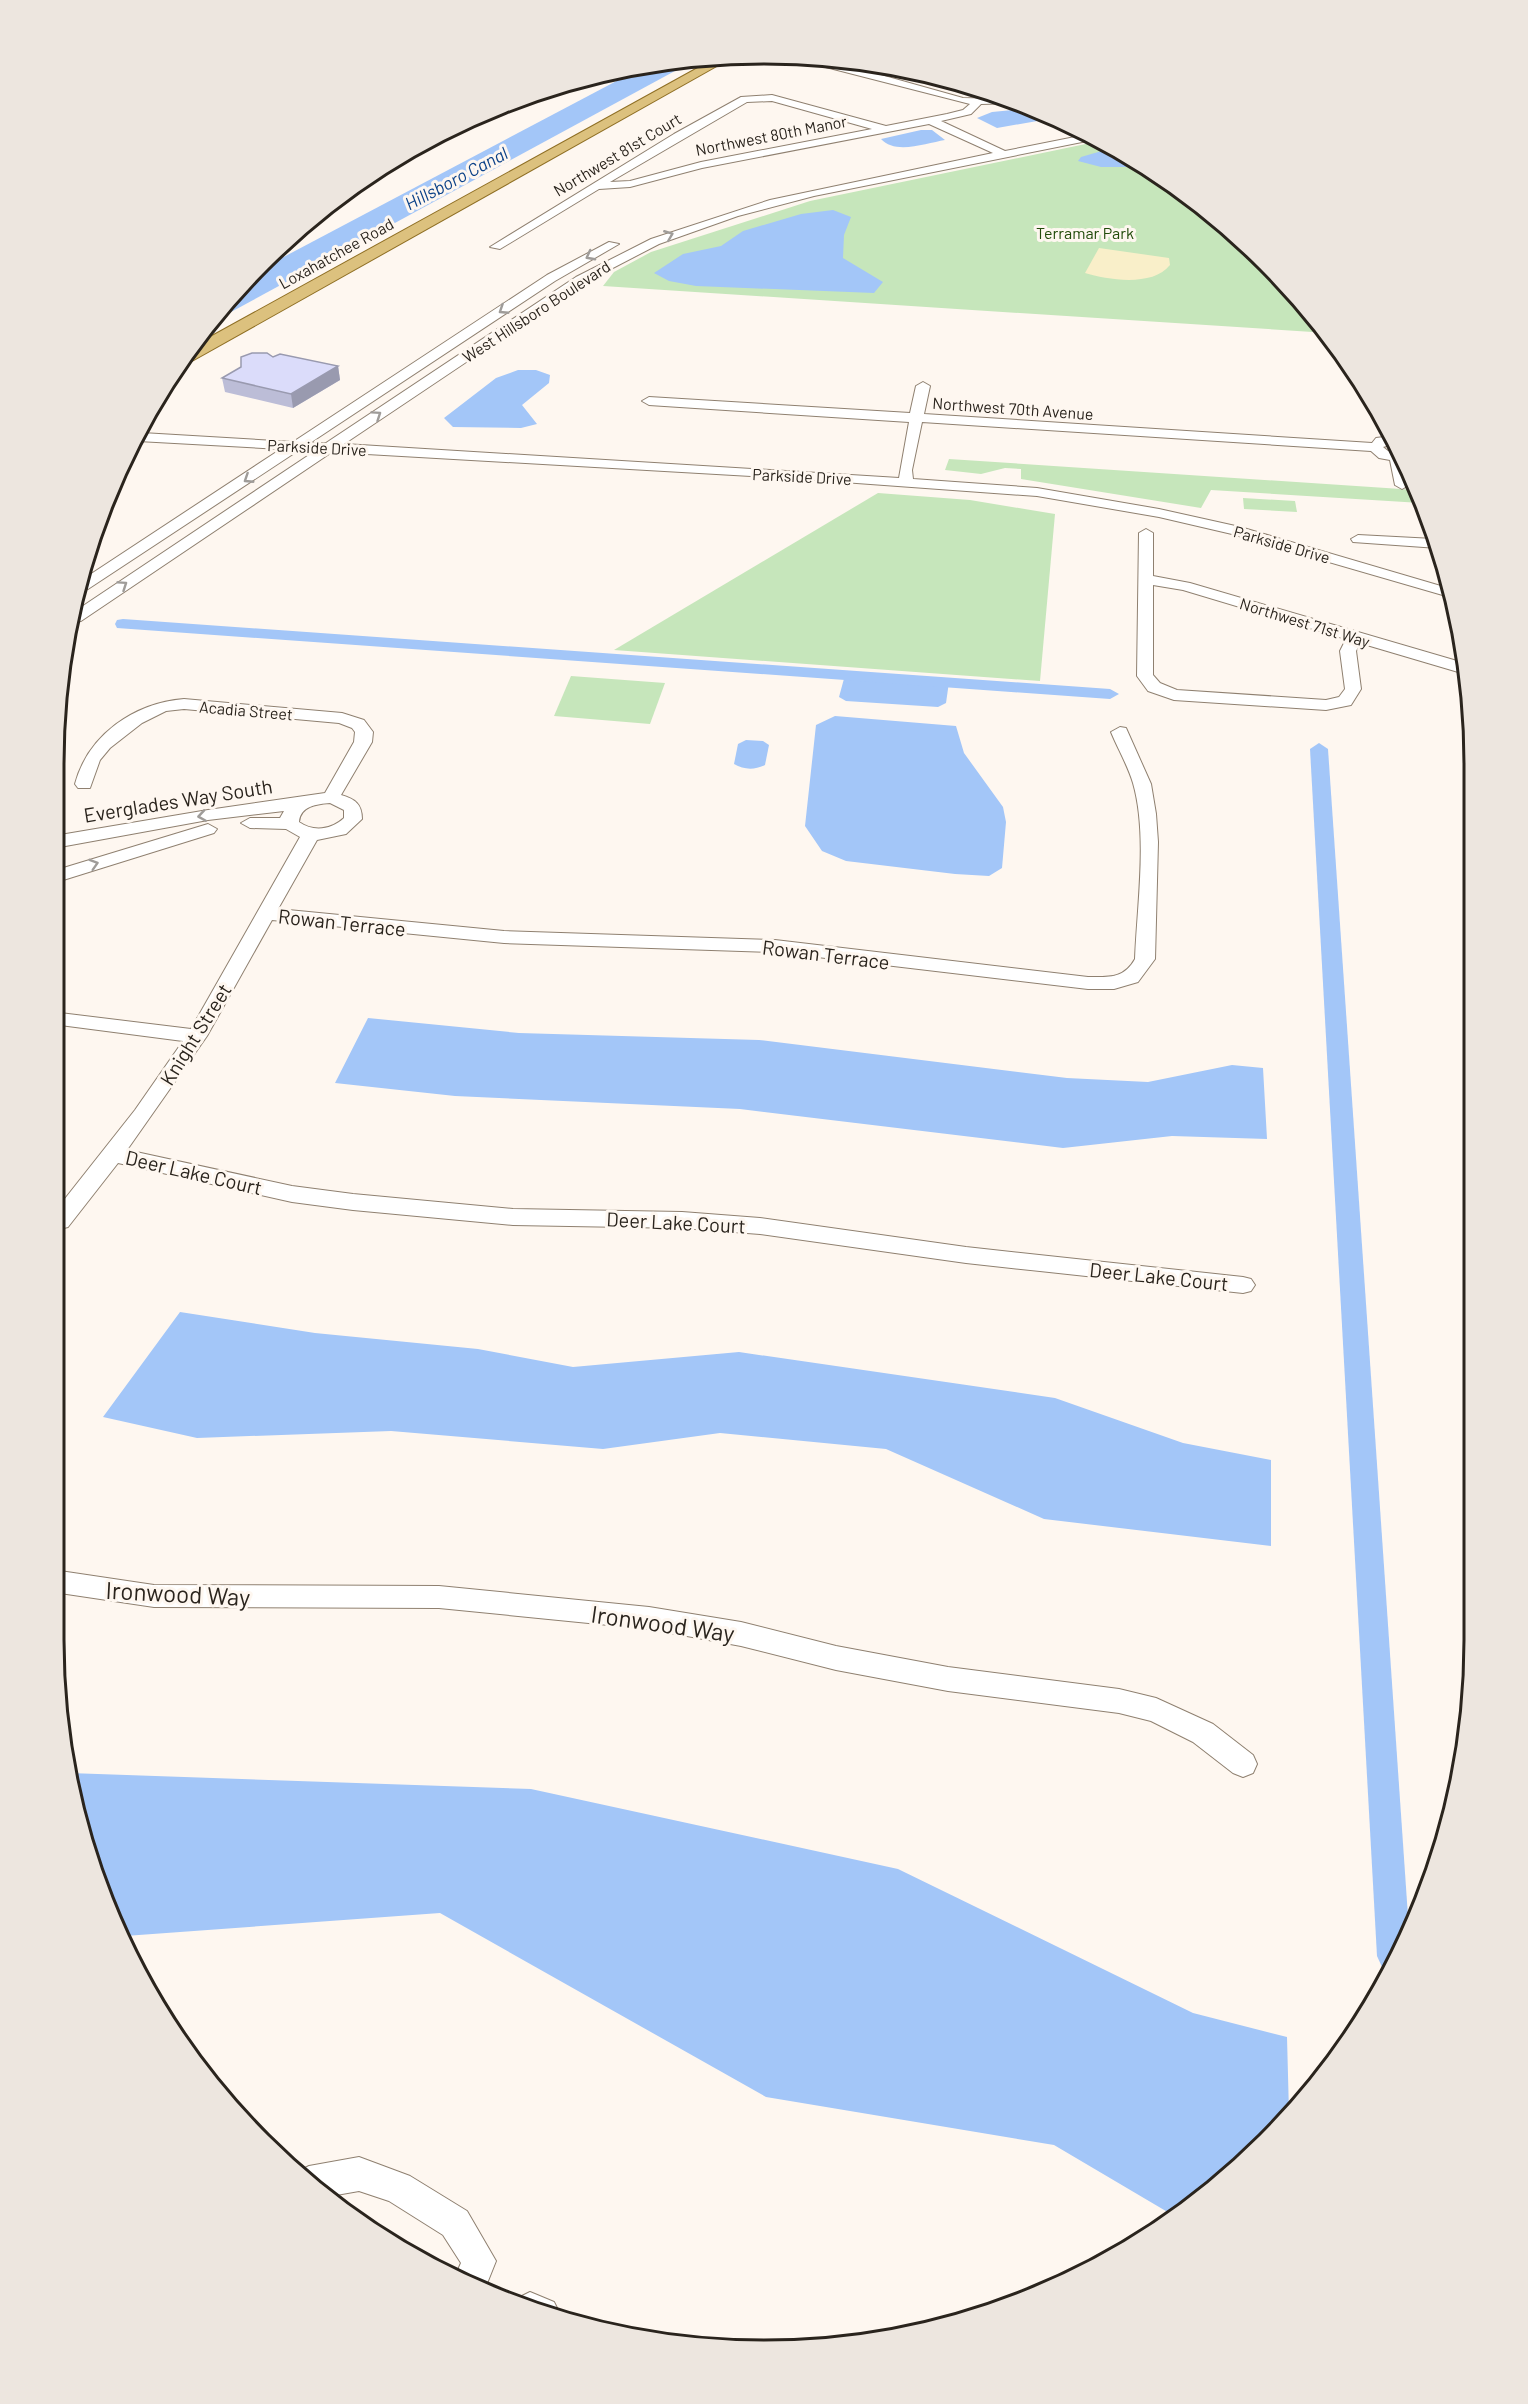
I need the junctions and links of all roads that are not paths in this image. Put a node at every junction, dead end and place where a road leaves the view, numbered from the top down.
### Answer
1 (709, 67) edge
2 (852, 70) edge
3 (977, 103) junction
4 (991, 103) edge
5 (948, 117) junction
6 (932, 121) junction
7 (885, 129) junction
8 (1065, 133) edge
9 (1079, 140) edge
10 (989, 148) junction
11 (1003, 150) junction
12 (627, 168) junction
13 (664, 175) junction
14 (595, 186) junction
15 (729, 202) dead end
16 (621, 241) dead end
17 (496, 247) dead end
18 (201, 348) edge
19 (923, 386) dead end
20 (649, 401) dead end
21 (916, 418) junction
22 (146, 437) edge
23 (1384, 441) edge
24 (297, 446) junction
25 (1375, 447) junction
26 (329, 448) junction
27 (1391, 455) edge
28 (1401, 478) edge
29 (906, 482) junction
30 (1402, 485) dead end
31 (1146, 534) dead end
32 (1358, 539) dead end
33 (1427, 543) edge
34 (1145, 579) junction
35 (88, 583) edge
36 (1442, 591) edge
37 (81, 614) edge
38 (1355, 637) junction
39 (1457, 667) edge
40 (1120, 732) dead end
41 (84, 784) dead end
42 (331, 798) junction
43 (302, 804) junction
44 (290, 824) junction
45 (311, 834) junction
46 (65, 840) edge
47 (65, 873) edge
48 (266, 914) junction
49 (65, 1020) edge
50 (197, 1036) junction
51 (112, 1154) junction
52 (65, 1215) edge
53 (1243, 1285) dead end
54 (65, 1583) edge
55 (1243, 1764) dead end
56 (321, 2181) edge
57 (473, 2275) edge

1 - 18 main road, Loxahatchee Road
2 - 3 street
3 - 4 street
3 - 5 street, Northwest 80th Manor
5 - 6 street, Northwest 80th Manor
5 - 11 street
6 - 7 street, Northwest 80th Manor
6 - 10 street
7 - 12 street, Northwest 81st Court
7 - 13 street, Northwest 80th Manor
8 - 11 street, West Hillsboro Boulevard
9 - 11 street, West Hillsboro Boulevard
10 - 11 street
10 - 15 street
26 -> 11 street, West Hillsboro Boulevard
12 - 13 street, Northwest 80th Manor
12 - 14 street, Northwest 81st Court
13 - 14 street, Northwest 80th Manor
14 - 17 street, Northwest 81st Court
16 -> 24 street, West Hillsboro Boulevard
19 - 21 street
20 - 21 street, Northwest 70th Avenue
21 - 25 street, Northwest 70th Avenue
21 - 29 street
22 - 24 street, Parkside Drive
23 - 25 street
24 - 26 street, Parkside Drive
24 -> 35 street, West Hillsboro Boulevard
25 - 27 street
26 - 29 street, Parkside Drive
37 -> 26 street, West Hillsboro Boulevard
28 - 30 street
29 - 36 street, Parkside Drive
31 - 34 street
32 - 33 street
34 - 38 street, Northwest 71st Way
34 - 38 street
38 - 39 street, Northwest 71st Way
40 - 48 street, Rowan Terrace
41 - 42 street, Acadia Street
42 - 43 street, Everglades Way South
42 - 45 street
43 - 44 street
43 -> 46 street, Everglades Way South
44 - 45 street
47 -> 44 street, Everglades Way South
45 - 48 street, Knight Street
48 - 50 street, Knight Street
49 - 50 street
50 - 51 street, Knight Street
51 - 52 street, Knight Street
51 - 53 street, Deer Lake Court
54 - 55 street, Ironwood Way
56 - 57 street

